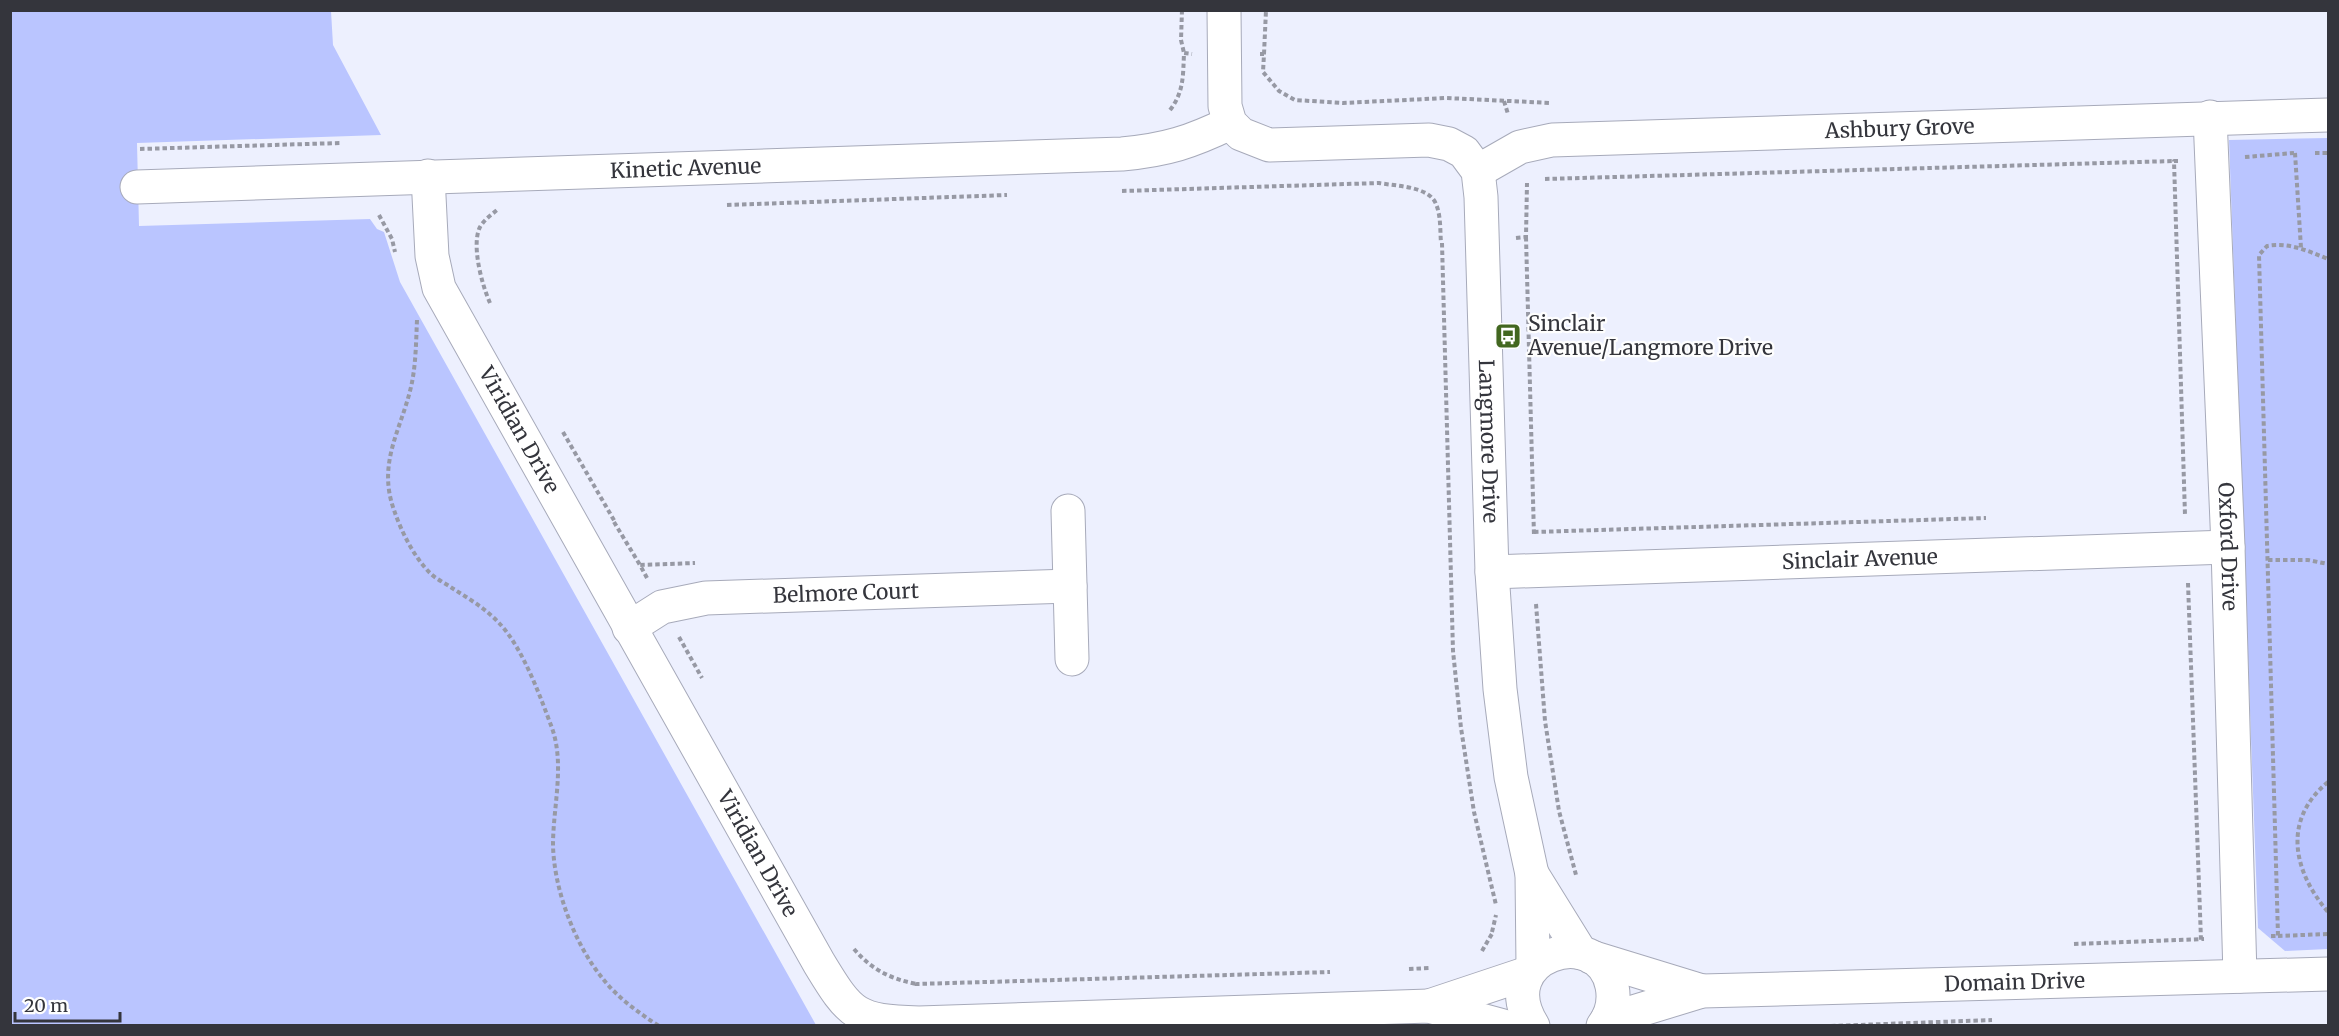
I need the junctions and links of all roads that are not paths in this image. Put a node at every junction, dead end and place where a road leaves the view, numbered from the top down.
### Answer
1 (1224, 10) edge
2 (2328, 115) edge
3 (2210, 117) junction
4 (1230, 123) junction
5 (1478, 171) junction
6 (428, 176) junction
7 (137, 187) dead end
8 (1068, 511) dead end
9 (2228, 547) junction
10 (1492, 572) junction
11 (1070, 586) junction
12 (630, 628) junction
13 (1072, 659) dead end
14 (1532, 874) junction
15 (1586, 955) junction
16 (1531, 970) junction
17 (2328, 974) edge
18 (2240, 976) junction
19 (1702, 991) junction
20 (1429, 1006) junction
21 (1605, 1023) edge
22 (1503, 1026) edge
23 (1533, 1026) edge

1 - 4 street
2 - 3 street, Ashbury Grove
3 - 5 street, Ashbury Grove
3 - 9 street, Oxford Drive
4 - 5 street
4 - 6 street, Kinetic Avenue
5 - 10 street, Langmore Drive
6 - 7 street, Kinetic Avenue
6 - 12 street, Viridian Drive
8 - 11 street
9 - 10 street, Sinclair Avenue
9 - 18 street, Oxford Drive
10 - 14 street, Langmore Drive
11 - 12 street, Belmore Court
11 - 13 street
12 - 20 street, Viridian Drive
14 - 15 street, Langmore Drive
14 - 16 street, Langmore Drive
15 - 16 street, Viridian Drive
15 - 19 street, Domain Drive
15 - 21 street, Langmore Drive
16 - 20 street, Viridian Drive
16 - 23 street, Langmore Drive
17 - 18 street, Domain Drive
18 - 19 street, Domain Drive
19 - 21 street, Domain Drive
20 - 22 street, Viridian Drive

